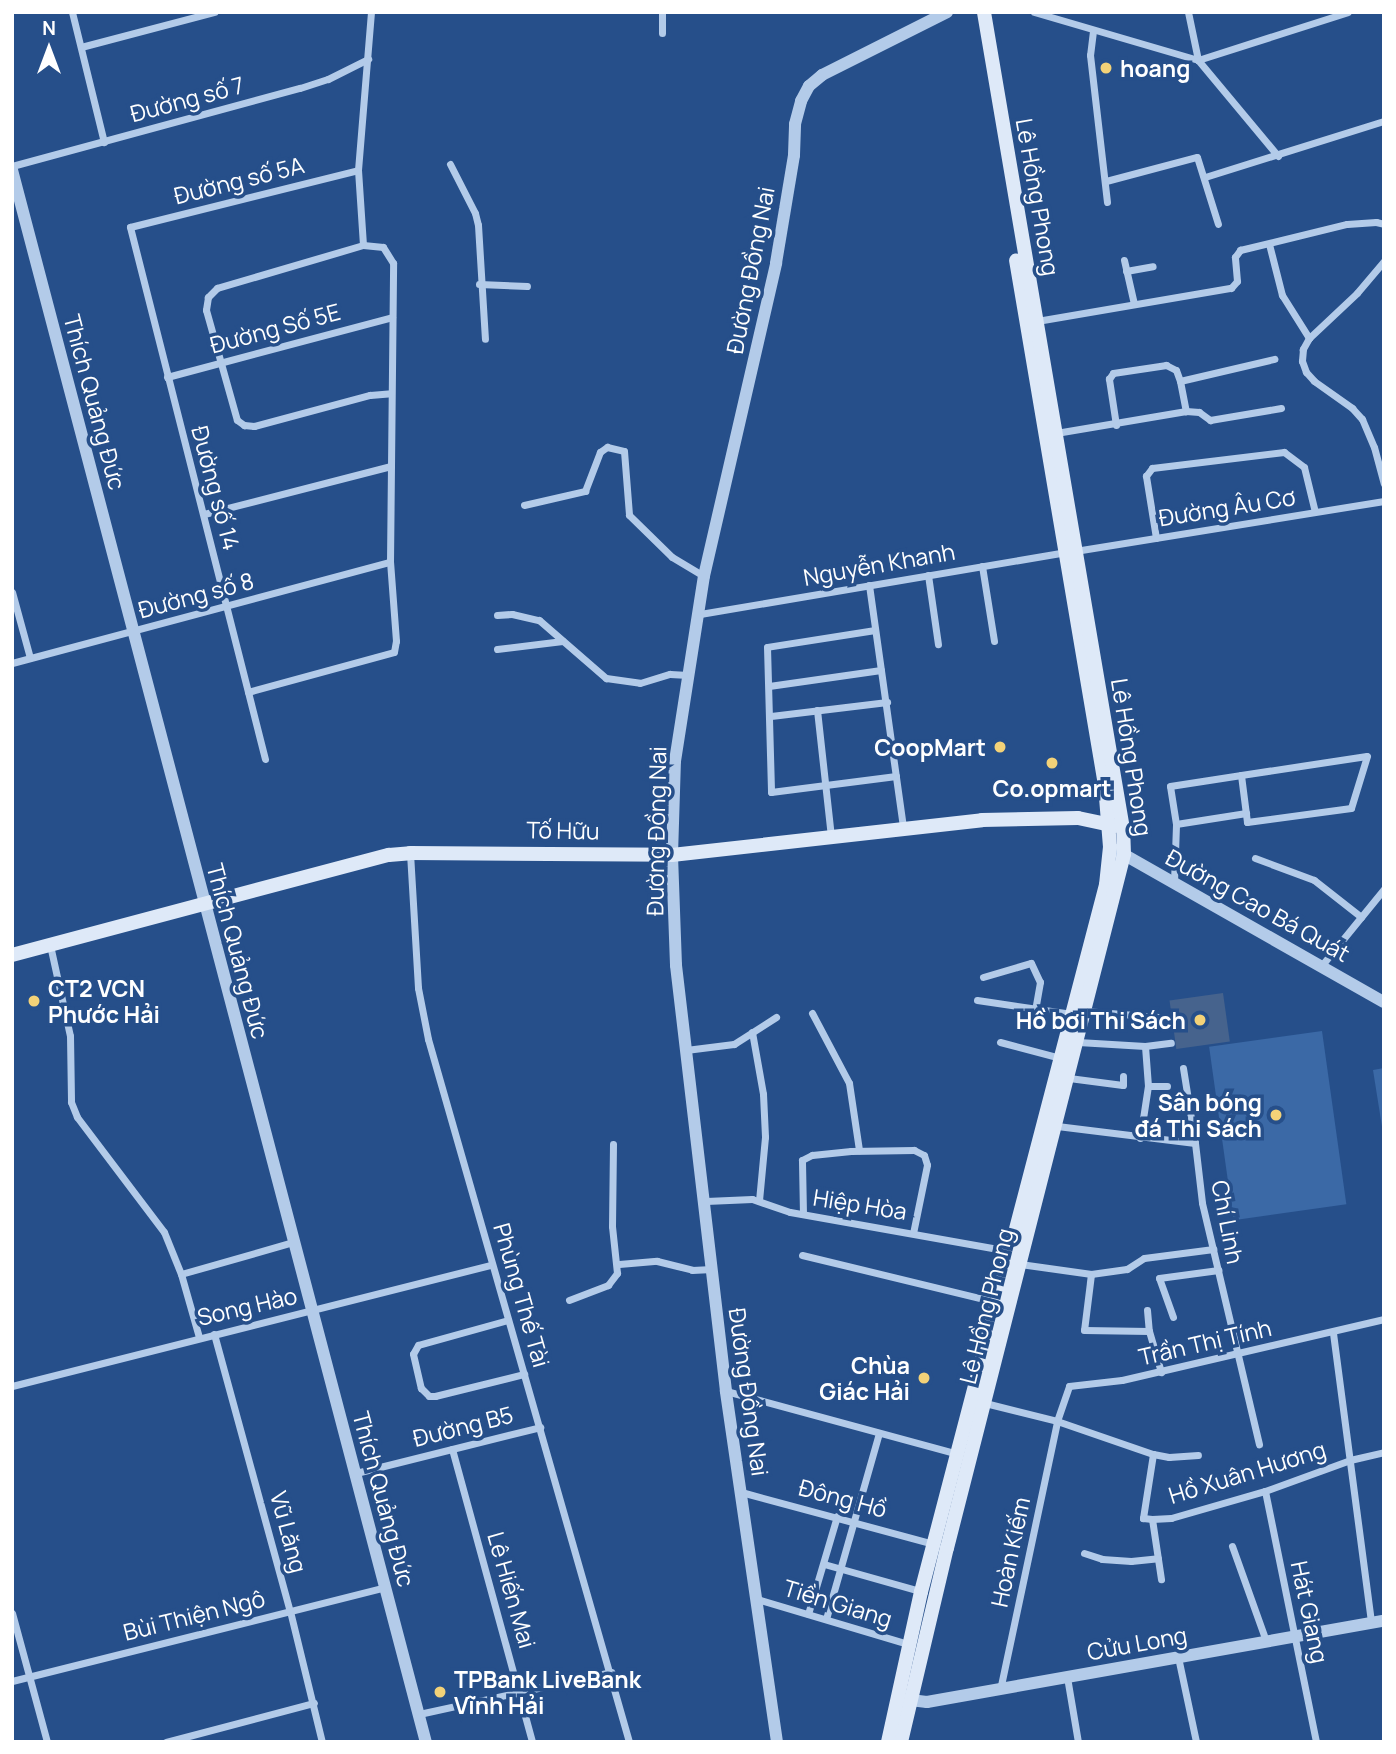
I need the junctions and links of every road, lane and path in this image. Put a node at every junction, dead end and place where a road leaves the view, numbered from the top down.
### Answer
1 (72, 12) edge
2 (214, 12) edge
3 (371, 12) edge
4 (662, 12) edge
5 (947, 12) edge
6 (976, 12) edge
7 (984, 12) edge
8 (1034, 12) edge
9 (1188, 12) edge
10 (1348, 12) edge
11 (1093, 31) junction
12 (662, 33) dead end
13 (81, 47) junction
14 (368, 58) junction
15 (1198, 60) junction
16 (1384, 121) edge
17 (104, 142) junction
18 (1278, 156) junction
19 (450, 164) dead end
20 (12, 168) edge
21 (358, 170) junction
22 (1205, 177) junction
23 (1106, 181) junction
24 (1107, 202) dead end
25 (1218, 224) dead end
26 (1384, 224) edge
27 (130, 226) joint
28 (1269, 244) junction
29 (363, 245) junction
30 (1124, 260) dead end
31 (1384, 261) edge
32 (1153, 266) dead end
33 (1126, 271) junction
34 (479, 284) junction
35 (527, 286) dead end
36 (1134, 304) junction
37 (392, 317) junction
38 (1031, 322) junction
39 (1308, 338) junction
40 (485, 339) dead end
41 (1274, 359) dead end
42 (221, 362) junction
43 (167, 377) junction
44 (1180, 381) junction
45 (391, 393) junction
46 (1280, 408) dead end
47 (1186, 411) junction
48 (1116, 425) junction
49 (1056, 433) junction
50 (391, 466) junction
51 (1384, 484) edge
52 (1384, 501) edge
53 (524, 505) dead end
54 (1315, 512) junction
55 (204, 514) junction
56 (1156, 538) junction
57 (1070, 551) junction
58 (390, 562) junction
59 (982, 566) junction
60 (928, 575) junction
61 (704, 576) junction
62 (869, 585) junction
63 (12, 592) edge
64 (227, 607) junction
65 (700, 614) junction
66 (497, 615) dead end
67 (875, 630) junction
68 (134, 632) junction
69 (994, 640) dead end
70 (563, 641) junction
71 (938, 644) dead end
72 (497, 649) dead end
73 (30, 658) junction
74 (12, 663) edge
75 (881, 670) junction
76 (688, 675) junction
77 (769, 686) junction
78 (248, 692) junction
79 (887, 702) junction
80 (817, 710) junction
81 (771, 716) junction
82 (265, 759) dead end
83 (1241, 775) junction
84 (897, 776) junction
85 (823, 786) junction
86 (1246, 813) junction
87 (1177, 824) junction
88 (903, 827) junction
89 (1116, 827) junction
90 (831, 836) junction
91 (1110, 847) junction
92 (410, 853) junction
93 (1124, 854) junction
94 (672, 855) junction
95 (1255, 858) dead end
96 (1174, 882) junction
97 (1384, 889) edge
98 (204, 904) junction
99 (1361, 917) junction
100 (50, 945) junction
101 (12, 955) edge
102 (1322, 965) junction
103 (983, 977) dead end
104 (977, 1000) dead end
105 (1384, 1002) edge
106 (1035, 1009) junction
107 (812, 1013) dead end
108 (1079, 1013) junction
109 (776, 1017) dead end
110 (1170, 1018) dead end
111 (752, 1032) junction
112 (1000, 1042) dead end
113 (1078, 1042) junction
114 (1171, 1043) dead end
115 (1145, 1046) junction
116 (686, 1050) junction
117 (1060, 1058) junction
118 (1183, 1068) dead end
119 (1123, 1076) dead end
120 (1069, 1078) junction
121 (1148, 1086) junction
122 (1167, 1086) dead end
123 (1057, 1125) junction
124 (1140, 1138) junction
125 (1195, 1143) junction
126 (613, 1144) dead end
127 (859, 1150) junction
128 (759, 1200) junction
129 (706, 1201) junction
130 (803, 1214) junction
131 (913, 1233) junction
132 (293, 1242) junction
133 (1213, 1249) junction
134 (1008, 1251) junction
135 (802, 1255) dead end
136 (618, 1264) junction
137 (1019, 1264) junction
138 (491, 1265) junction
139 (712, 1269) junction
140 (1218, 1270) junction
141 (181, 1274) junction
142 (1091, 1275) junction
143 (569, 1300) dead end
144 (996, 1302) junction
145 (1147, 1310) dead end
146 (313, 1311) junction
147 (1174, 1317) dead end
148 (1384, 1318) edge
149 (508, 1320) junction
150 (1149, 1331) junction
151 (1334, 1333) junction
152 (214, 1334) junction
153 (199, 1338) junction
154 (1236, 1355) junction
155 (1161, 1372) junction
156 (524, 1374) junction
157 (12, 1386) edge
158 (726, 1391) junction
159 (979, 1401) junction
160 (1057, 1421) junction
161 (540, 1427) junction
162 (879, 1433) junction
163 (1259, 1444) dead end
164 (453, 1449) junction
165 (964, 1450) junction
166 (1384, 1452) edge
167 (1153, 1454) junction
168 (1198, 1455) dead end
169 (1350, 1460) junction
170 (356, 1473) junction
171 (1265, 1491) junction
172 (741, 1492) junction
173 (836, 1516) junction
174 (1152, 1519) junction
175 (854, 1520) junction
176 (934, 1544) junction
177 (1232, 1546) dead end
178 (1084, 1553) dead end
179 (1158, 1558) junction
180 (824, 1563) junction
181 (842, 1569) junction
182 (1161, 1579) dead end
183 (385, 1587) junction
184 (921, 1592) junction
185 (757, 1599) junction
186 (290, 1611) junction
187 (12, 1613) edge
188 (808, 1614) junction
189 (826, 1619) junction
190 (1378, 1622) edge
191 (1296, 1636) junction
192 (1266, 1642) junction
193 (908, 1644) junction
194 (1178, 1657) junction
195 (611, 1672) junction
196 (30, 1676) junction
197 (1067, 1677) junction
198 (12, 1681) edge
199 (999, 1690) junction
200 (520, 1692) junction
201 (904, 1699) junction
202 (314, 1703) junction
203 (419, 1714) junction
204 (47, 1742) edge
205 (166, 1742) edge
206 (322, 1742) edge
207 (426, 1742) edge
208 (532, 1742) edge
209 (629, 1742) edge
210 (777, 1742) edge
211 (888, 1742) edge
212 (901, 1742) edge
213 (1078, 1742) edge
214 (1196, 1742) edge
215 (1316, 1742) edge

1 - 13 street
2 - 13 street
3 - 14 street
4 - 12 street
5 - 61 street, Đường Đồng Nai
6 - 38 main road, Lê Hồng Phong
7 - 38 main road, Lê Hồng Phong
8 - 11 street
9 - 15 street
10 - 15 street
11 - 15 street
11 - 23 street
13 - 17 street
14 - 17 street, Đường số 7
14 - 21 street
15 - 18 street
16 - 18 street
17 - 20 street, Đường số 7
18 - 22 street
19 - 34 street
20 - 68 street, Thích Quảng Đức
21 - 27 street, Đường số 5A
21 - 29 street
22 - 23 street
22 - 25 street
23 - 24 street
26 - 28 street
27 - 43 street, Đường số 14
28 - 36 street
28 - 39 street
29 - 37 street
29 - 42 street
30 - 33 street
31 - 39 street
32 - 33 street
33 - 36 street
34 - 35 street
34 - 40 street
36 - 38 street
37 - 42 street, Đường Số 5E
37 - 45 street
38 - 49 main road, Lê Hồng Phong
38 - 57 main road, Lê Hồng Phong
39 - 51 street
41 - 44 street
42 - 43 street, Đường Số 5E
42 - 45 street
43 - 55 street, Đường số 14
44 - 47 street
44 - 48 street
45 - 50 street
46 - 47 street
47 - 48 street
48 - 49 street
49 - 57 main road, Lê Hồng Phong
50 - 55 street
50 - 58 street
52 - 54 street, Đường Âu Cơ
53 - 61 street
54 - 56 street, Đường Âu Cơ
54 - 56 street
55 - 64 street, Đường số 14
56 - 57 street, Đường Âu Cơ
57 - 59 street, Nguyễn Khanh
57 - 89 main road, Lê Hồng Phong
58 - 64 street, Đường số 8
58 - 78 street
59 - 60 street, Nguyễn Khanh
59 - 69 street
60 - 62 street, Nguyễn Khanh
60 - 71 street
61 - 65 street, Đường Đồng Nai
62 - 65 street, Nguyễn Khanh
62 - 67 street
63 - 73 street
64 - 68 street, Đường số 8
64 - 78 street, Đường số 14
65 - 76 street, Đường Đồng Nai
66 - 70 street
67 - 75 street
67 - 77 street
68 - 73 street, Đường số 8
68 - 98 street, Thích Quảng Đức
70 - 72 street
70 - 76 street
73 - 74 street, Đường số 8
75 - 77 street
75 - 79 street
76 - 94 street, Đường Đồng Nai
77 - 81 street
78 - 82 street, Đường số 14
79 - 80 street
79 - 84 street
80 - 81 street
80 - 85 street
81 - 85 street
83 - 86 street
83 - 86 street
83 - 87 street
84 - 85 street
84 - 88 street
85 - 90 street
86 - 87 street
87 - 96 street
88 - 89 main road, Tố Hữu
88 - 90 main road, Tố Hữu
89 - 91 main road, Lê Hồng Phong
89 - 93 main road, Lê Hồng Phong
90 - 94 main road, Tố Hữu
91 - 93 street, Đường Cao Bá Quát
91 - 108 main road, Lê Hồng Phong
92 - 94 main road, Tố Hữu
92 - 98 main road, Tố Hữu
92 - 138 street, Phùng Thế Tài
93 - 96 street, Đường Cao Bá Quát
93 - 108 main road, Lê Hồng Phong
94 - 116 street, Đường Đồng Nai
95 - 99 street
96 - 102 street, Đường Cao Bá Quát
97 - 99 street
98 - 100 main road, Tố Hữu
98 - 132 street, Thích Quảng Đức
99 - 102 street
100 - 101 main road, Tố Hữu
100 - 141 street
102 - 105 street, Đường Cao Bá Quát
103 - 106 street
104 - 106 street
106 - 108 street
107 - 127 street
108 - 110 street
108 - 113 main road, Lê Hồng Phong
108 - 117 main road, Lê Hồng Phong
109 - 111 street
111 - 116 street
111 - 128 street
112 - 117 street
113 - 115 street
113 - 120 main road, Lê Hồng Phong
114 - 115 street
115 - 121 street
116 - 129 street, Đường Đồng Nai
117 - 134 main road, Lê Hồng Phong
118 - 125 street, Chí Linh
119 - 120 street
120 - 123 main road, Lê Hồng Phong
121 - 122 street
121 - 124 street
123 - 124 street
123 - 137 main road, Lê Hồng Phong
124 - 125 street
125 - 133 street, Chí Linh
126 - 136 street
127 - 130 street
127 - 131 street
128 - 129 street, Hiệp Hòa
128 - 130 street, Hiệp Hòa
129 - 139 street, Đường Đồng Nai
130 - 131 street, Hiệp Hòa
131 - 134 street, Hiệp Hòa
132 - 141 street
132 - 146 street, Thích Quảng Đức
133 - 140 street, Chí Linh
133 - 142 street
134 - 144 main road, Lê Hồng Phong
135 - 144 street
136 - 139 street
136 - 143 street
137 - 142 street
137 - 159 main road, Lê Hồng Phong
138 - 146 street, Song Hào
138 - 149 street, Phùng Thế Tài
139 - 158 street, Đường Đồng Nai
140 - 147 street
140 - 154 street, Chí Linh
141 - 153 street
142 - 150 street
144 - 159 main road, Lê Hồng Phong
145 - 150 street
146 - 152 street, Song Hào
146 - 170 street, Thích Quảng Đức
148 - 151 street, Trần Thị Tính
149 - 156 street, Phùng Thế Tài
149 - 156 street
150 - 155 street
151 - 154 street, Trần Thị Tính
151 - 169 street
152 - 153 street, Song Hào
152 - 186 street, Vũ Lăng
153 - 157 street, Song Hào
154 - 155 street, Trần Thị Tính
154 - 163 street, Chí Linh
155 - 160 street, Trần Thị Tính
156 - 161 street, Phùng Thế Tài
158 - 162 street
158 - 172 street, Đường Đồng Nai
159 - 160 street, Hồ Xuân Hương
159 - 165 main road, Lê Hồng Phong
160 - 167 street, Hồ Xuân Hương
160 - 199 street, Hoàn Kiếm
161 - 164 street, Đường B5
161 - 195 street, Phùng Thế Tài
162 - 165 street
162 - 175 street
164 - 170 street, Đường B5
164 - 200 street, Lê Hiến Mai
165 - 176 main road, Lê Hồng Phong
165 - 201 main road, Lê Hồng Phong
166 - 169 street, Hồ Xuân Hương
167 - 168 street, Hồ Xuân Hương
167 - 174 street, Hồ Xuân Hương
169 - 171 street, Hồ Xuân Hương
169 - 190 street
170 - 183 street, Thích Quảng Đức
171 - 174 street, Hồ Xuân Hương
171 - 191 street, Hát Giang
172 - 173 street, Đông Hồ
172 - 185 street, Đường Đồng Nai
173 - 175 street, Đông Hồ
173 - 180 street
174 - 179 street
175 - 176 street, Đông Hồ
175 - 181 street
176 - 184 main road, Lê Hồng Phong
177 - 192 street
178 - 179 street
179 - 182 street
180 - 181 street
180 - 188 street
181 - 184 street
181 - 189 street
183 - 186 street, Bùi Thiện Ngô
183 - 203 street, Thích Quảng Đức
184 - 193 main road, Lê Hồng Phong
185 - 188 street, Tiền Giang
185 - 210 street, Đường Đồng Nai
186 - 196 street, Bùi Thiện Ngô
186 - 202 street, Vũ Lăng
187 - 196 street
188 - 189 street, Tiền Giang
189 - 193 street, Tiền Giang
190 - 191 street, Cửu Long
191 - 192 street, Cửu Long
191 - 215 street, Hát Giang
192 - 194 street, Cửu Long
193 - 201 main road, Lê Hồng Phong
194 - 197 street, Cửu Long
194 - 214 street
195 - 200 street
195 - 209 street, Phùng Thế Tài
196 - 198 street, Bùi Thiện Ngô
196 - 204 street
197 - 199 street, Cửu Long
197 - 213 street
199 - 201 street, Cửu Long
200 - 203 street
200 - 208 street, Lê Hiến Mai
201 - 211 main road, Lê Hồng Phong
201 - 212 main road, Lê Hồng Phong
202 - 205 street
202 - 206 street, Vũ Lăng
203 - 207 street, Thích Quảng Đức

